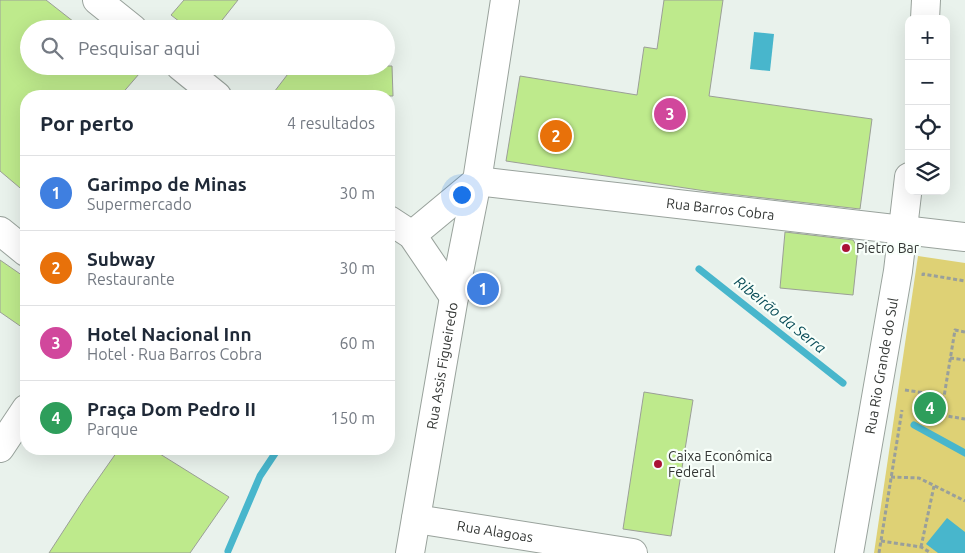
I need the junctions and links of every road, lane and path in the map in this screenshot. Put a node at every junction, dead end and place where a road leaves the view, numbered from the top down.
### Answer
1 (97, 0) edge
2 (505, 0) edge
3 (926, 0) edge
4 (925, 15) edge
5 (122, 20) edge
6 (191, 75) edge
7 (210, 90) edge
8 (477, 181) junction
9 (907, 195) edge
10 (395, 224) edge
11 (902, 230) junction
12 (0, 231) edge
13 (412, 235) junction
14 (965, 237) edge
15 (20, 247) edge
16 (965, 281) edge
17 (922, 284) dead end
18 (454, 297) junction
19 (965, 332) edge
20 (950, 358) junction
21 (965, 360) edge
22 (906, 380) dead end
23 (944, 396) junction
24 (902, 410) dead end
25 (20, 418) edge
26 (965, 419) edge
27 (0, 448) edge
28 (891, 477) junction
29 (934, 486) junction
30 (965, 501) edge
31 (416, 519) junction
32 (881, 541) junction
33 (921, 547) junction
34 (410, 553) edge
35 (633, 553) edge
36 (848, 553) edge
37 (879, 553) edge
38 (931, 553) edge

1 - 5 street
2 - 8 street, Rua Assis Figueiredo
3 - 4 street
6 - 7 street
8 - 11 street, Rua Barros Cobra
8 - 13 street
8 - 18 street, Rua Assis Figueiredo
9 - 11 street, Rua Rio Grande do Sul
10 - 13 street
11 - 14 street, Rua Barros Cobra
11 - 36 street, Rua Rio Grande do Sul
12 - 15 street
13 - 18 street
16 - 17 path
18 - 31 street, Rua Assis Figueiredo
19 - 20 path
20 - 21 path
20 - 23 path
22 - 23 path
23 - 26 path
24 - 28 path
25 - 27 street
28 - 29 path
28 - 32 path
29 - 30 path
29 - 33 path
31 - 34 street, Rua Assis Figueiredo
31 - 35 street, Rua Alagoas
32 - 33 path
32 - 37 path
33 - 38 path

